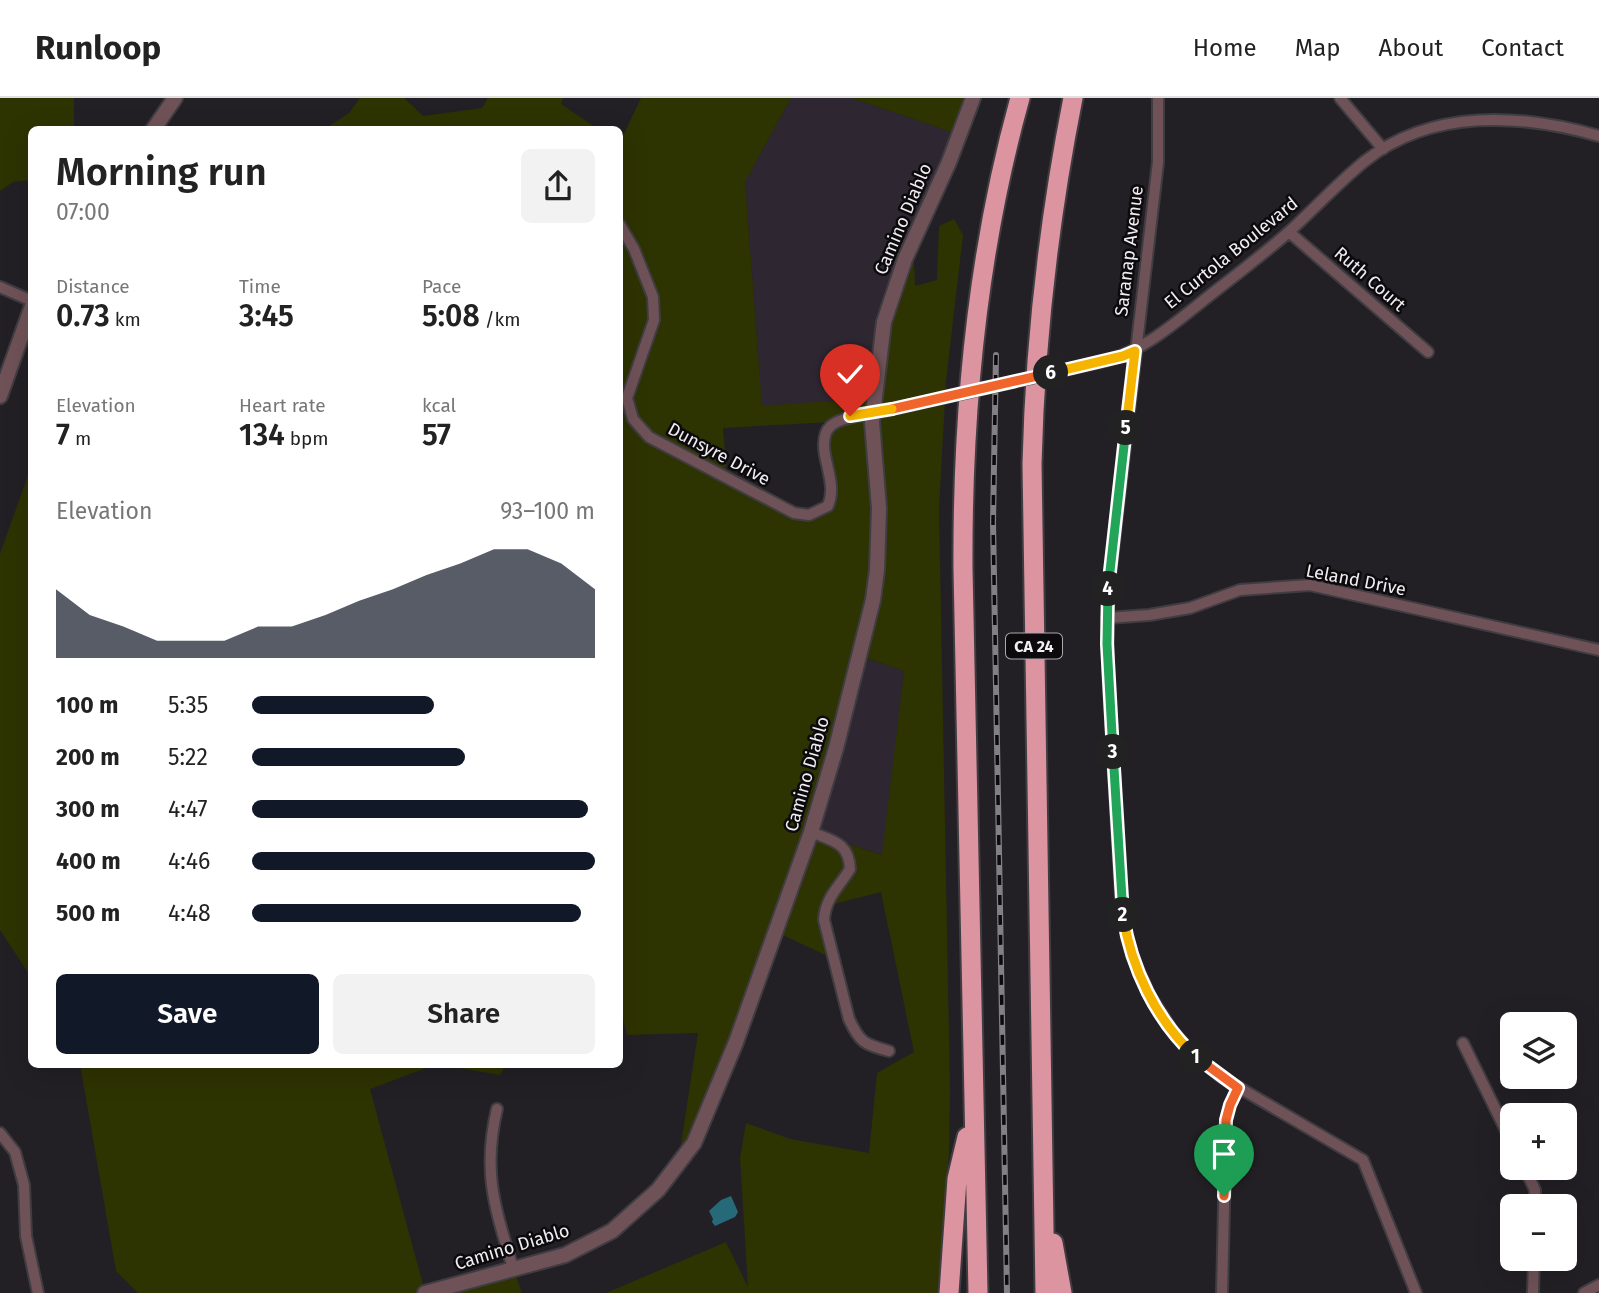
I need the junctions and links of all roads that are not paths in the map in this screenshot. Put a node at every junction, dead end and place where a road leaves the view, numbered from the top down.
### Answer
1 (175, 98) edge
2 (973, 98) edge
3 (1020, 98) edge
4 (1073, 98) edge
5 (1158, 98) edge
6 (1340, 98) edge
7 (156, 126) edge
8 (1599, 136) edge
9 (1383, 149) junction
10 (623, 230) edge
11 (1289, 232) junction
12 (0, 287) edge
13 (28, 299) edge
14 (28, 318) edge
15 (28, 342) edge
16 (1135, 351) junction
17 (1428, 352) dead end
18 (14, 362) junction
19 (0, 396) edge
20 (873, 414) junction
21 (1107, 618) junction
22 (1599, 650) edge
23 (811, 832) junction
24 (1463, 1043) dead end
25 (888, 1051) dead end
26 (1238, 1088) junction
27 (974, 1105) junction
28 (497, 1109) dead end
29 (1500, 1119) edge
30 (0, 1133) edge
31 (1044, 1198) junction
32 (513, 1268) junction
33 (1534, 1271) edge
34 (1599, 1285) edge
35 (38, 1293) edge
36 (425, 1293) edge
37 (949, 1293) edge
38 (978, 1293) edge
39 (1045, 1293) edge
40 (1062, 1293) edge
41 (1222, 1293) edge
42 (1416, 1293) edge
43 (1533, 1293) edge
44 (1584, 1293) edge

1 - 7 street
2 - 20 street, Camino Diablo
3 - 27 highway
4 - 31 highway, CA 24
5 - 16 street, Saranap Avenue
6 - 9 street
8 - 9 street, El Curtola Boulevard
9 - 11 street, El Curtola Boulevard
10 - 20 street, Dunsyre Drive
11 - 16 street, El Curtola Boulevard
11 - 17 street, Ruth Court
12 - 13 street
14 - 18 street
15 - 18 street
16 - 20 street, El Curtola Boulevard, bridge
16 - 21 street, Saranap Avenue
18 - 19 street
20 - 23 street, Camino Diablo
21 - 22 street, Leland Drive
21 - 26 street, Saranap Avenue
23 - 25 street
23 - 32 street, Camino Diablo
24 - 29 street
26 - 41 street
26 - 42 street, Saranap Avenue
27 - 37 highway
27 - 38 highway
28 - 32 street
30 - 35 street
31 - 39 highway, CA 24
31 - 40 highway
32 - 36 street, Camino Diablo
33 - 43 street
34 - 44 street

